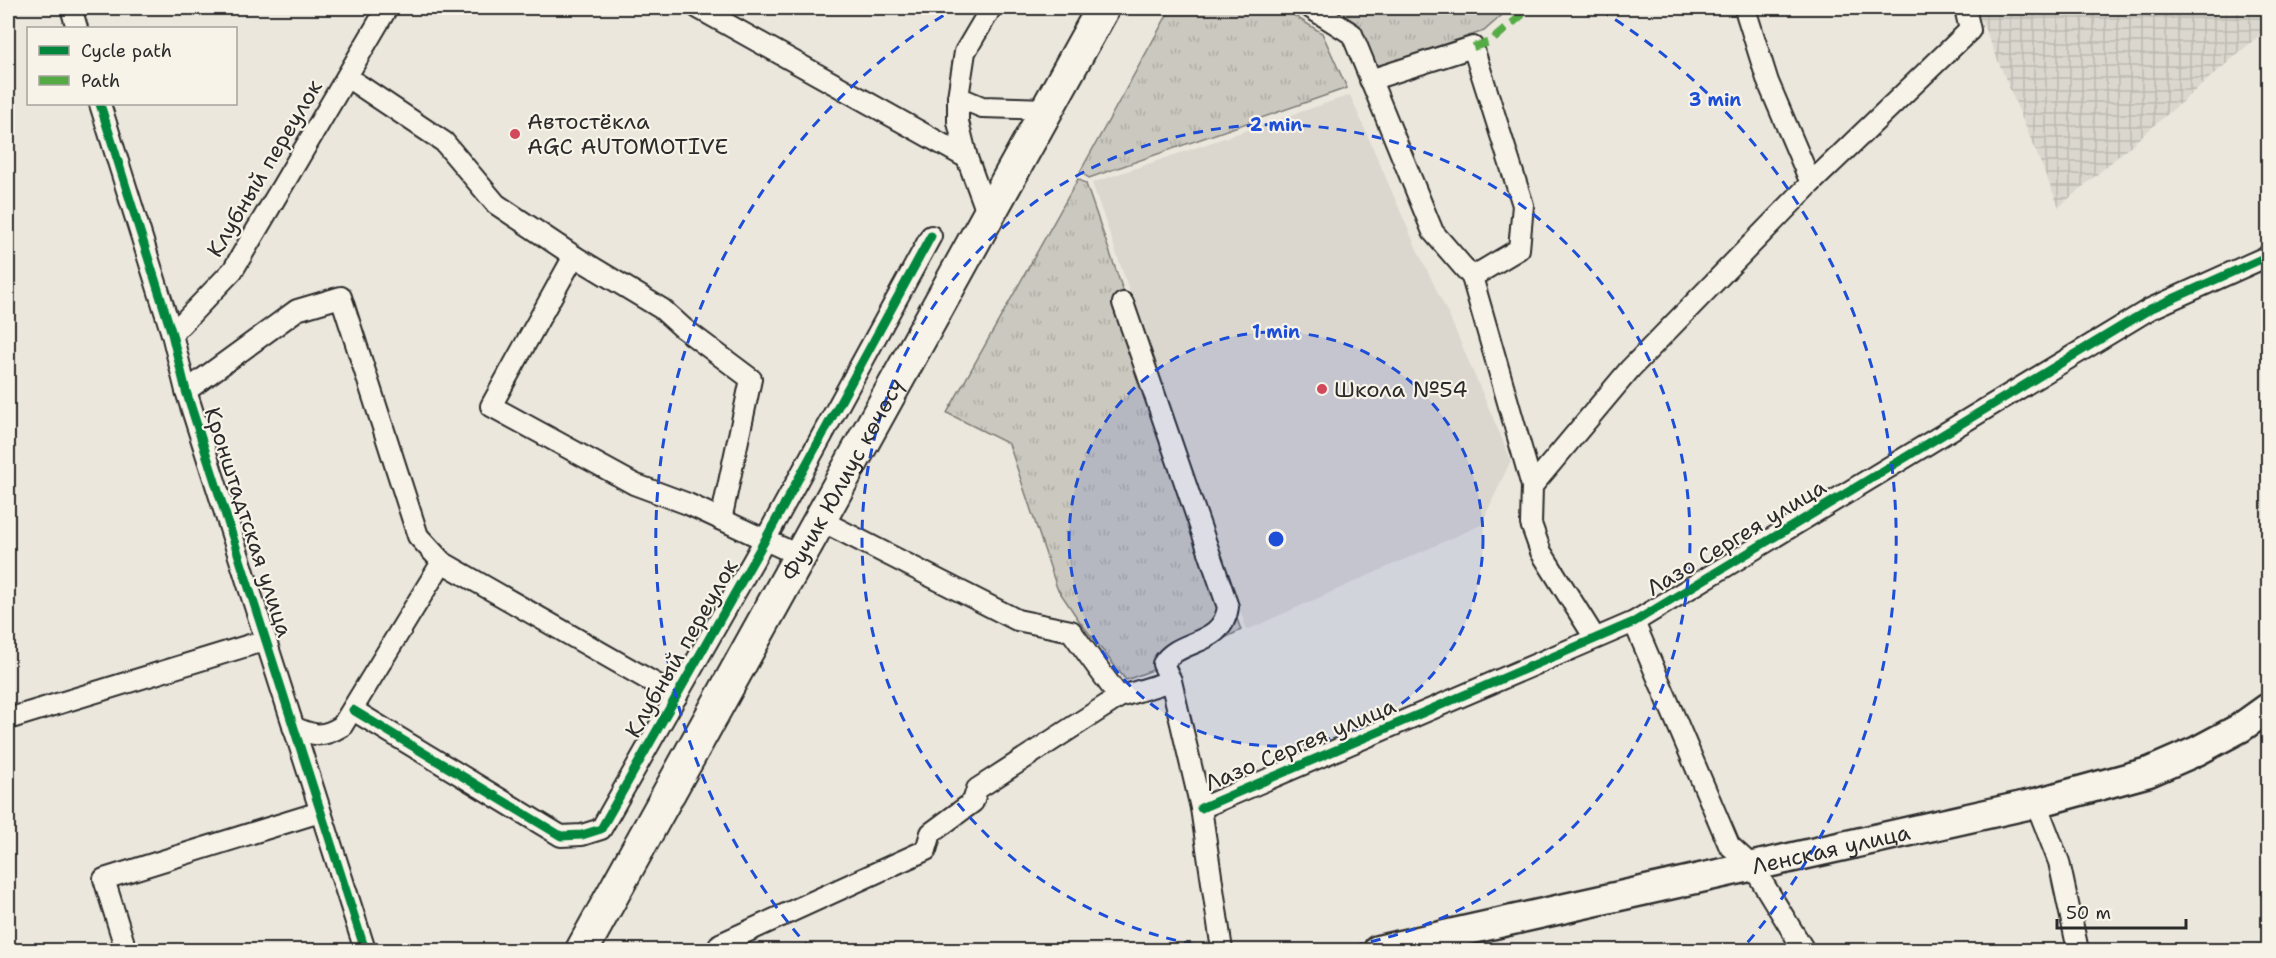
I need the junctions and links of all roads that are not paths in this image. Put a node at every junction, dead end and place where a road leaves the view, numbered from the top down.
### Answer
1 (71, 8) edge
2 (387, 8) edge
3 (698, 8) edge
4 (991, 8) edge
5 (1103, 8) edge
6 (1311, 8) edge
7 (1965, 8) edge
8 (1746, 12) dead end
9 (77, 27) edge
10 (347, 76) junction
11 (1370, 80) junction
12 (958, 97) junction
13 (100, 105) edge
14 (1047, 110) junction
15 (967, 158) junction
16 (1811, 183) junction
17 (988, 215) junction
18 (931, 236) dead end
19 (574, 256) junction
20 (2268, 256) edge
21 (1472, 277) junction
22 (1123, 303) dead end
23 (172, 334) junction
24 (186, 391) junction
25 (1532, 486) junction
26 (721, 519) junction
27 (820, 520) junction
28 (765, 540) junction
29 (800, 556) junction
30 (442, 562) junction
31 (1634, 621) junction
32 (1595, 638) junction
33 (266, 640) junction
34 (1171, 681) junction
35 (677, 696) junction
36 (1119, 697) junction
37 (2268, 708) edge
38 (353, 710) junction
39 (8, 719) edge
40 (293, 727) junction
41 (2036, 803) junction
42 (1201, 808) junction
43 (320, 812) junction
44 (1753, 867) junction
45 (720, 944) dead end
46 (126, 951) edge
47 (365, 951) edge
48 (582, 951) edge
49 (1221, 951) edge
50 (1378, 951) edge
51 (1804, 951) edge
52 (2078, 951) edge

1 - 9 street
2 - 10 street, Клубный переулок
3 - 15 street
4 - 12 street
5 - 14 main road, Фучик Юлиус көчөсү
6 - 11 street
7 - 16 street
8 - 16 street
10 - 19 street, Клубный переулок
10 - 23 street, Клубный переулок
11 - 21 street
11 - 21 street
12 - 14 street
12 - 15 street
13 - 23 street, Кронштадтская улица
14 - 17 main road, Фучик Юлиус көчөсү
15 - 17 street
16 - 25 street
17 - 27 main road, Фучик Юлиус көчөсү
18 - 28 street, Клубный переулок
19 - 26 street, Клубный переулок
19 - 26 street, Клубный переулок
20 - 31 street, Лазо Сергея улица
21 - 25 street
22 - 34 street
23 - 24 street, Кронштадтская улица
24 - 30 street, Клубный переулок
24 - 33 street, Кронштадтская улица
25 - 32 street
26 - 28 street, Клубный переулок
27 - 29 main road, Фучик Юлиус көчөсү
27 - 36 street
28 - 29 street, Клубный переулок
28 - 35 street, Клубный переулок
29 - 48 main road, Фучик Юлиус көчөсү
30 - 35 street, Клубный переулок
30 - 38 street
31 - 32 street, Лазо Сергея улица
31 - 44 street
32 - 42 street, Лазо Сергея улица
33 - 39 street
33 - 40 street, Кронштадтская улица
34 - 36 street
34 - 42 street
35 - 38 street, Клубный переулок
36 - 45 street
37 - 41 main road, Ленская улица
38 - 40 street
40 - 43 street, Кронштадтская улица
41 - 44 main road, Ленская улица
41 - 52 street
42 - 49 street
43 - 46 street
43 - 47 street, Кронштадтская улица
44 - 50 main road, Ленская улица
44 - 51 street

